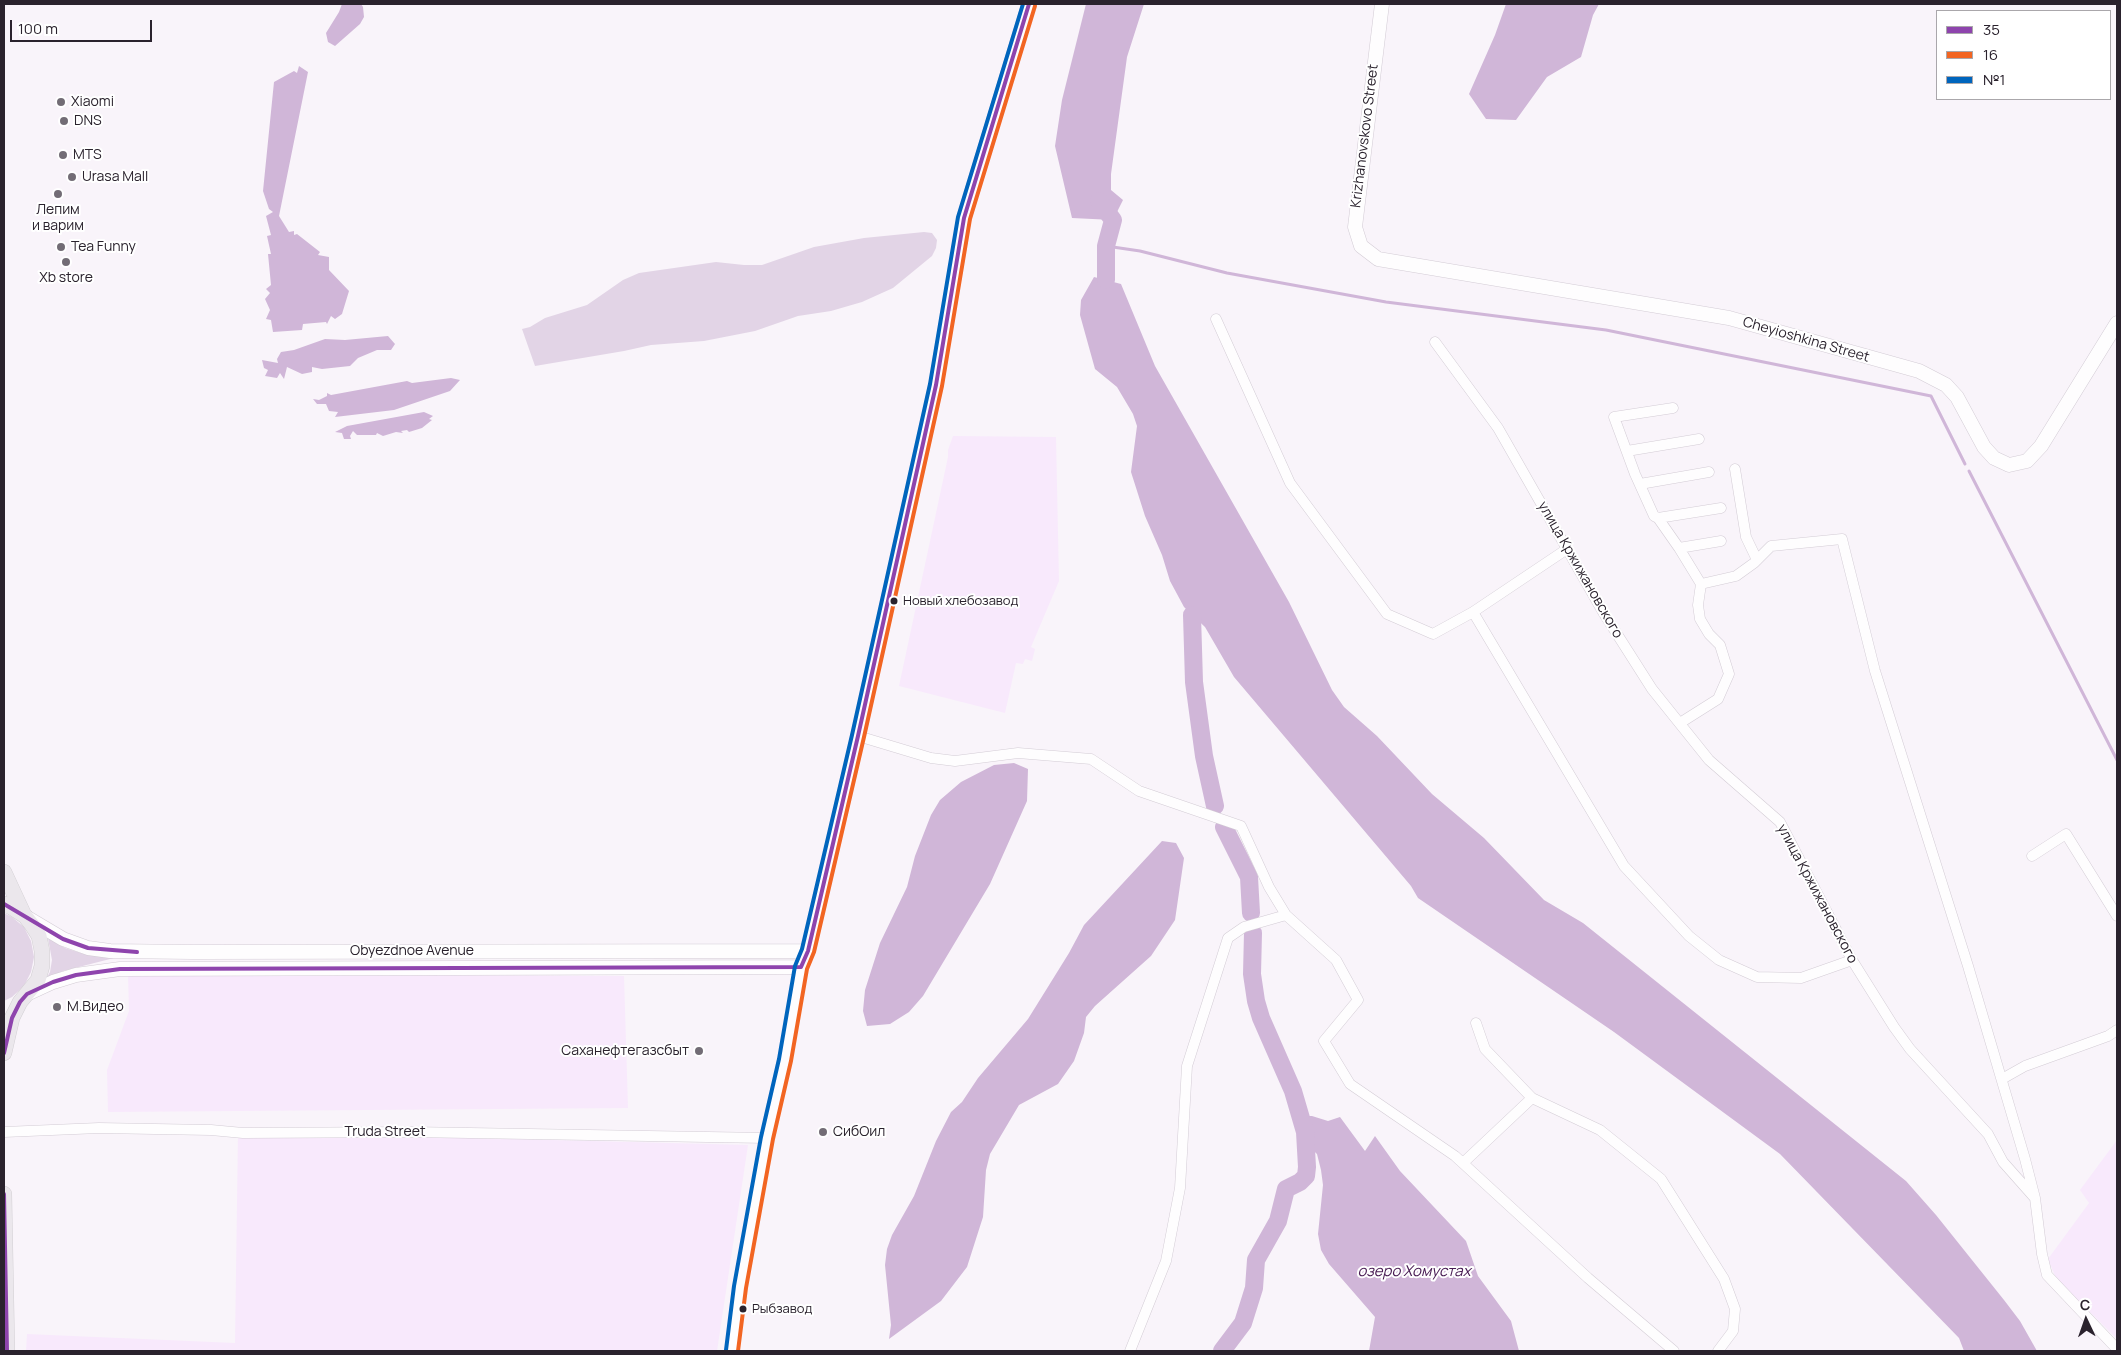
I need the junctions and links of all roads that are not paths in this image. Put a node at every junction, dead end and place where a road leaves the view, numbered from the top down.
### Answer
1 (1029, 4) edge
2 (1382, 4) edge
3 (1378, 259) joint
4 (1216, 319) dead end
5 (2117, 323) edge
6 (1435, 342) dead end
7 (1673, 408) dead end
8 (1699, 439) dead end
9 (1627, 451) junction
10 (1735, 470) dead end
11 (1709, 472) dead end
12 (1640, 484) junction
13 (1721, 508) dead end
14 (1658, 518) junction
15 (1721, 541) dead end
16 (1680, 548) junction
17 (1567, 549) junction
18 (1757, 560) junction
19 (1701, 584) junction
20 (1473, 612) junction
21 (1680, 723) junction
22 (858, 736) junction
23 (2032, 856) dead end
24 (4, 872) edge
25 (4, 904) edge
26 (1286, 915) junction
27 (25, 916) junction
28 (2117, 916) edge
29 (808, 950) junction
30 (1852, 960) junction
31 (801, 967) junction
32 (24, 998) junction
33 (4, 1010) edge
34 (1476, 1024) dead end
35 (2117, 1030) edge
36 (4, 1054) edge
37 (2002, 1079) junction
38 (1532, 1098) junction
39 (4, 1132) edge
40 (767, 1138) junction
41 (1463, 1163) junction
42 (4, 1194) edge
43 (2035, 1198) junction
44 (2117, 1349) edge
45 (7, 1351) edge
46 (732, 1351) edge
47 (1130, 1351) edge
48 (1674, 1351) edge
49 (1718, 1351) edge

1 - 22 street
2 - 3 street, Krizhanovskovo Street
3 - 5 street, Cheyioshkina Street
4 - 20 street
6 - 17 street, улица Кржижановского
7 - 9 street
8 - 9 street
9 - 12 street
10 - 18 street
11 - 12 street
12 - 14 street
13 - 14 street
14 - 16 street
15 - 16 street
16 - 19 street
17 - 20 street
17 - 21 street, улица Кржижановского
18 - 19 street
18 - 37 street
19 - 21 street
20 - 30 street
21 - 30 street, улица Кржижановского
22 - 26 street
22 - 29 street
23 - 28 street
24 - 27 main road
25 - 27 main road
26 - 41 street
26 - 47 street
27 - 29 street, Obyezdnoe Avenue
27 - 32 main road
29 - 31 street
30 - 43 street, улица Кржижановского
31 - 32 street, Obyezdnoe Avenue
31 - 40 street
32 - 33 main road
32 - 36 main road
34 - 38 street
35 - 37 street
37 - 43 street
38 - 41 street
38 - 49 street
39 - 40 street, Truda Street
40 - 46 street
41 - 48 street
42 - 45 main road
43 - 44 street

